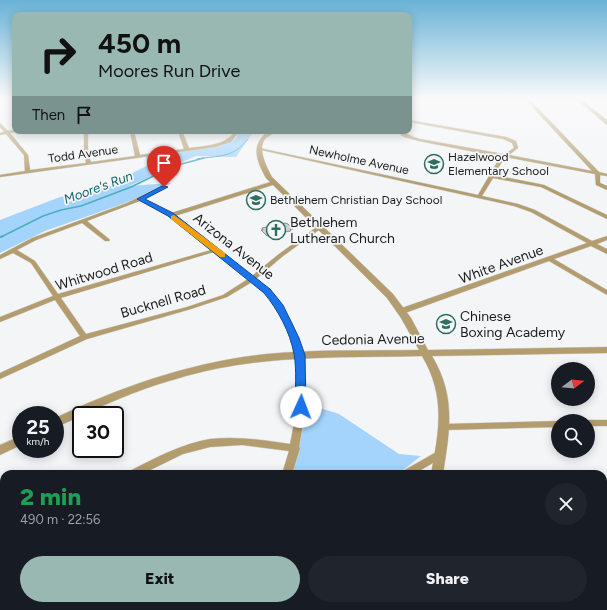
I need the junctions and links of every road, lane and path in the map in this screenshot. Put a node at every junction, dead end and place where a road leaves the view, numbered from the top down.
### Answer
1 (2, 126) edge
2 (439, 126) edge
3 (553, 126) edge
4 (12, 132) edge
5 (7, 133) junction
6 (0, 134) edge
7 (86, 134) edge
8 (133, 134) edge
9 (181, 134) edge
10 (233, 134) edge
11 (269, 134) edge
12 (402, 134) edge
13 (259, 149) junction
14 (188, 150) junction
15 (503, 156) junction
16 (138, 157) junction
17 (89, 164) junction
18 (28, 172) junction
19 (597, 173) junction
20 (607, 175) edge
21 (0, 176) edge
22 (491, 176) junction
23 (274, 183) junction
24 (164, 187) dead end
25 (607, 188) edge
26 (479, 197) junction
27 (140, 199) junction
28 (171, 215) junction
29 (607, 217) edge
30 (83, 221) junction
31 (320, 227) junction
32 (607, 238) edge
33 (107, 240) dead end
34 (592, 244) junction
35 (12, 250) junction
36 (216, 250) junction
37 (607, 252) edge
38 (0, 257) edge
39 (550, 259) junction
40 (253, 279) junction
41 (607, 293) edge
42 (57, 297) junction
43 (402, 311) junction
44 (0, 320) edge
45 (84, 337) junction
46 (607, 350) edge
47 (425, 353) junction
48 (300, 355) junction
49 (0, 376) edge
50 (64, 419) edge
51 (595, 423) edge
52 (607, 423) edge
53 (551, 424) edge
54 (444, 427) junction
55 (12, 444) edge
56 (296, 448) junction
57 (0, 450) edge
58 (440, 454) junction
59 (142, 470) edge
60 (288, 470) edge
61 (413, 470) edge
62 (438, 470) edge

1 - 5 street
2 - 15 street
3 - 19 street
4 - 5 street
5 - 6 street
5 - 18 street
7 - 17 street
8 - 16 street
9 - 14 street
10 - 14 street, Todd Avenue
11 - 13 street
12 - 15 street
13 - 23 street
13 - 26 street, Newholme Avenue
14 - 16 street, Todd Avenue
15 - 19 street
15 - 22 street
16 - 17 street, Todd Avenue
17 - 18 street, Todd Avenue
18 - 21 street, Todd Avenue
19 - 20 street
19 - 25 street
22 - 26 street
22 - 29 street
23 - 28 street
23 - 31 street
24 - 27 street
26 - 34 street, Newholme Avenue
27 - 28 street, Arizona Avenue
27 - 30 street
28 - 36 street, Arizona Avenue
30 - 33 street
30 - 35 street
31 - 40 street, Bucknell Road
31 - 43 street
32 - 34 street, White Avenue
34 - 37 street, Newholme Avenue
34 - 39 street, White Avenue
35 - 38 street
35 - 42 street
36 - 40 street, Arizona Avenue
36 - 42 street, Whitwood Road
39 - 41 street
39 - 43 street, White Avenue
40 - 45 street, Bucknell Road
40 - 48 street, Arizona Avenue
42 - 44 street, Whitwood Road
42 - 45 street
43 - 47 street
45 - 49 street, Bucknell Road
46 - 47 street, Cedonia Avenue
47 - 48 street, Cedonia Avenue
47 - 54 street
48 - 50 street, Cedonia Avenue
48 - 56 street, Arizona Avenue
51 - 52 street
53 - 54 street
54 - 58 street
55 - 57 street
56 - 59 street
56 - 60 street, Arizona Avenue
58 - 61 street
58 - 62 street

